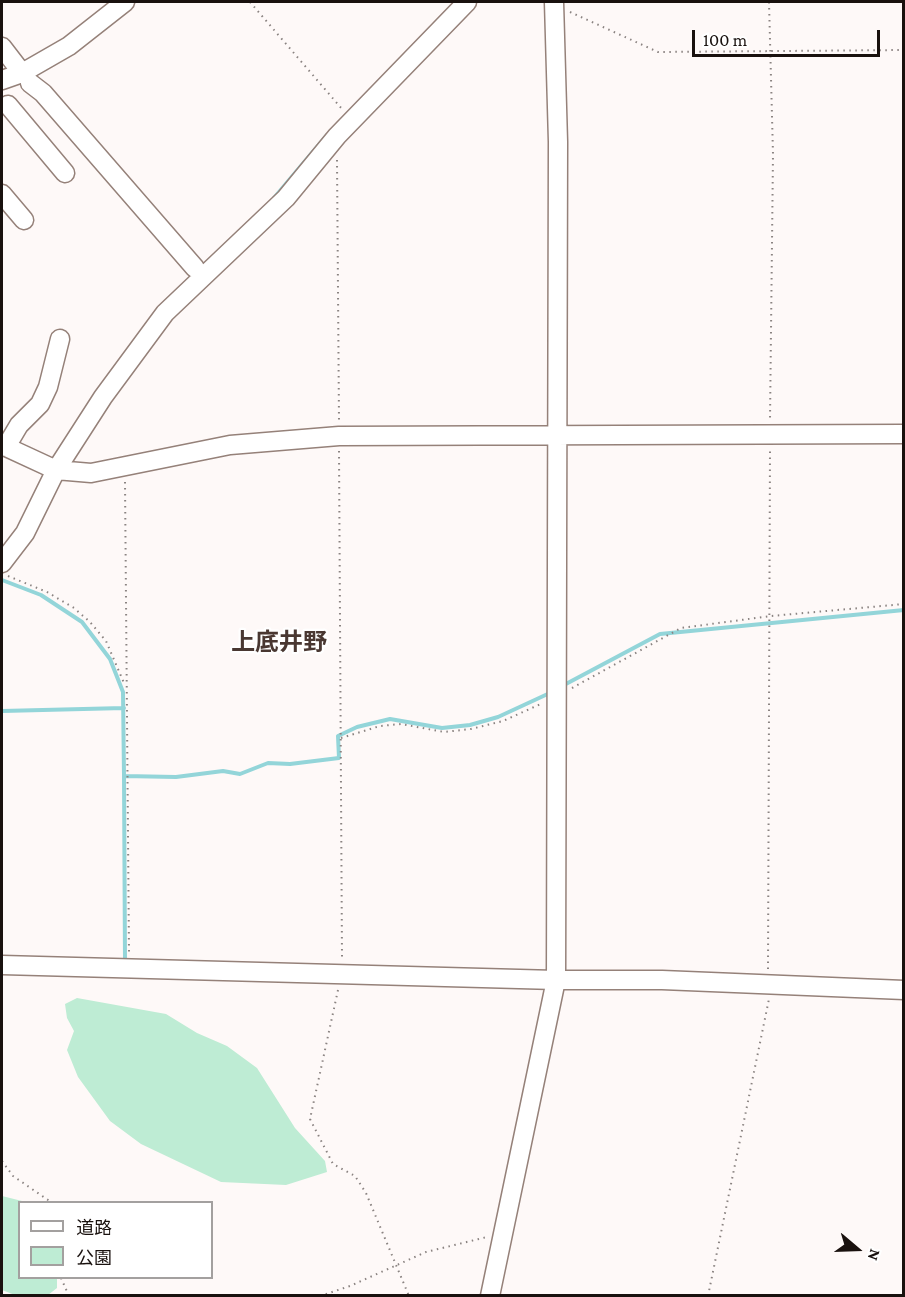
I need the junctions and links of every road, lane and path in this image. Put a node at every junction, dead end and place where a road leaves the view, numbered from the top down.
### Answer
1 (125, 2) edge
2 (250, 2) edge
3 (467, 2) edge
4 (769, 2) edge
5 (554, 3) edge
6 (2, 47) edge
7 (903, 50) edge
8 (769, 51) junction
9 (27, 75) junction
10 (2, 80) edge
11 (5, 108) edge
12 (353, 120) junction
13 (337, 136) junction
14 (65, 173) dead end
15 (2, 194) edge
16 (24, 220) dead end
17 (195, 268) dead end
18 (60, 339) dead end
19 (903, 434) edge
20 (557, 435) junction
21 (339, 436) junction
22 (770, 436) junction
23 (4, 446) edge
24 (126, 468) junction
25 (56, 470) junction
26 (2, 563) edge
27 (2, 574) edge
28 (903, 604) edge
29 (771, 616) junction
30 (125, 686) junction
31 (558, 696) junction
32 (341, 738) junction
33 (2, 965) edge
34 (129, 967) junction
35 (342, 972) junction
36 (556, 980) junction
37 (768, 985) junction
38 (903, 990) edge
39 (2, 1161) edge
40 (48, 1201) edge
41 (504, 1235) junction
42 (397, 1267) junction
43 (61, 1279) edge
44 (69, 1296) edge
45 (320, 1296) edge
46 (409, 1296) edge
47 (490, 1296) edge
48 (708, 1296) edge

1 - 9 street
2 - 12 path
3 - 12 street
4 - 8 path
5 - 8 path
5 - 20 street
6 - 9 street
7 - 8 path
8 - 22 path
9 - 10 street
9 - 11 street
9 - 17 street
11 - 14 street
12 - 13 street
13 - 21 path
13 - 25 street
15 - 16 street
18 - 23 street
19 - 22 street
20 - 21 street
20 - 22 street
20 - 31 street
21 - 24 street
21 - 32 path
22 - 29 path
23 - 25 street
24 - 25 street
24 - 30 path
25 - 26 street
27 - 30 path
28 - 29 path
29 - 31 path
29 - 37 path
30 - 34 path
31 - 32 path
31 - 36 street
32 - 35 path
33 - 34 street
34 - 35 street
35 - 36 street
35 - 42 path
36 - 37 street
36 - 41 street
37 - 38 street
37 - 48 path
39 - 40 path
41 - 42 path
41 - 47 street
42 - 45 path
42 - 46 path
43 - 44 path

